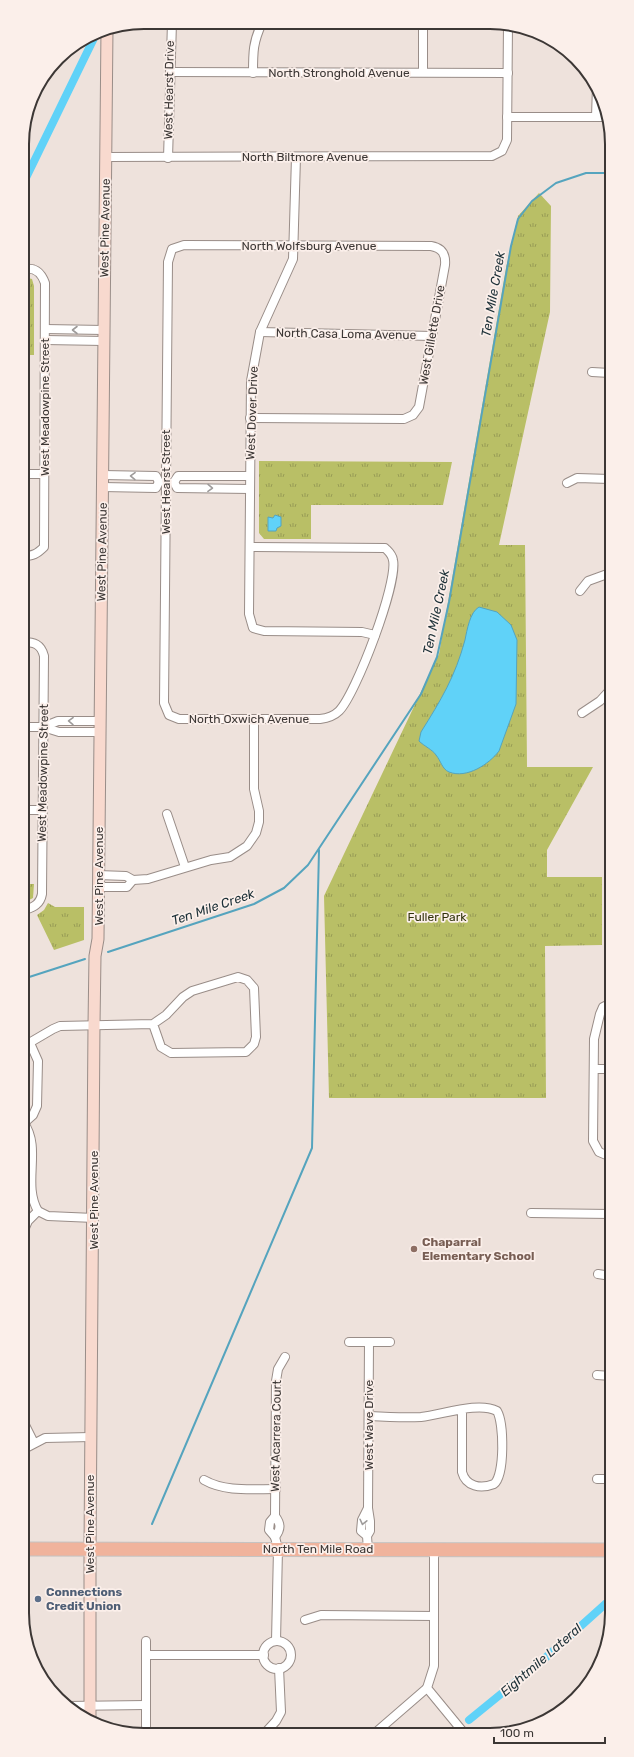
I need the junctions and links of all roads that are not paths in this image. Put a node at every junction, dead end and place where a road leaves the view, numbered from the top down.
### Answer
1 (172, 29) edge
2 (259, 29) edge
3 (423, 29) edge
4 (508, 30) edge
5 (107, 35) edge
6 (170, 72) junction
7 (422, 72) junction
8 (253, 73) junction
9 (508, 73) junction
10 (596, 100) edge
11 (507, 117) junction
12 (596, 117) junction
13 (602, 117) edge
14 (106, 157) junction
15 (168, 158) junction
16 (296, 158) junction
17 (294, 246) junction
18 (172, 249) joint
19 (444, 253) joint
20 (29, 269) edge
21 (45, 329) junction
22 (260, 332) junction
23 (104, 335) junction
24 (432, 336) junction
25 (45, 340) junction
26 (592, 372) dead end
27 (605, 373) edge
28 (250, 418) junction
29 (29, 474) edge
30 (44, 474) junction
31 (103, 475) junction
32 (250, 476) junction
33 (605, 479) edge
34 (166, 482) junction
35 (567, 483) dead end
36 (102, 487) junction
37 (250, 489) junction
38 (250, 547) junction
39 (29, 556) edge
40 (605, 575) edge
41 (580, 591) dead end
42 (376, 635) junction
43 (29, 642) edge
44 (605, 696) edge
45 (582, 713) dead end
46 (169, 715) joint
47 (254, 719) junction
48 (29, 727) edge
49 (43, 727) junction
50 (100, 727) junction
51 (29, 810) edge
52 (42, 810) junction
53 (167, 814) dead end
54 (185, 867) junction
55 (98, 875) junction
56 (133, 880) junction
57 (98, 887) junction
58 (29, 909) edge
59 (605, 1005) edge
60 (153, 1024) junction
61 (94, 1025) junction
62 (29, 1044) edge
63 (29, 1048) edge
64 (594, 1069) junction
65 (605, 1069) edge
66 (29, 1119) edge
67 (29, 1132) edge
68 (605, 1154) edge
69 (38, 1211) junction
70 (531, 1213) dead end
71 (605, 1214) edge
72 (94, 1218) junction
73 (29, 1220) edge
74 (598, 1274) dead end
75 (605, 1275) edge
76 (349, 1342) dead end
77 (369, 1342) junction
78 (390, 1342) dead end
79 (284, 1357) dead end
80 (597, 1375) dead end
81 (605, 1376) edge
82 (462, 1410) junction
83 (369, 1416) junction
84 (29, 1433) edge
85 (91, 1437) junction
86 (34, 1443) junction
87 (29, 1446) edge
88 (597, 1479) dead end
89 (605, 1479) edge
90 (204, 1480) dead end
91 (276, 1489) junction
92 (276, 1543) junction
93 (29, 1549) edge
94 (90, 1549) junction
95 (368, 1550) junction
96 (434, 1550) junction
97 (605, 1550) edge
98 (434, 1616) junction
99 (305, 1620) dead end
100 (146, 1641) dead end
101 (276, 1641) junction
102 (146, 1655) junction
103 (264, 1655) junction
104 (279, 1668) junction
105 (427, 1688) junction
106 (90, 1705) junction
107 (76, 1706) edge
108 (146, 1706) junction
109 (90, 1714) edge
110 (146, 1728) edge
111 (270, 1728) edge
112 (381, 1728) edge
113 (460, 1728) edge

1 - 6 street, West Hearst Drive
2 - 8 street
3 - 7 street
4 - 9 street
5 - 14 street, West Pine Avenue
6 - 8 street, North Stronghold Avenue
6 - 15 street, West Hearst Drive
7 - 8 street, North Stronghold Avenue
7 - 9 street, North Stronghold Avenue
9 - 11 street
10 - 12 street
11 - 12 street
11 - 16 street, North Biltmore Avenue
12 - 13 street
14 - 15 street, North Biltmore Avenue
14 - 23 street, West Pine Avenue
15 - 16 street, North Biltmore Avenue
16 - 17 street, West Dover Drive
17 - 18 street, North Wolfsburg Avenue
17 - 19 street, North Wolfsburg Avenue
17 - 22 street, West Dover Drive
18 - 34 street, West Hearst Street
19 - 24 street, West Gillette Drive
20 - 21 street, West Meadowpine Street
23 -> 21 street
21 - 25 street, West Meadowpine Street
22 - 24 street, North Casa Loma Avenue
22 - 28 street, West Dover Drive
23 - 25 street
23 - 31 street, West Pine Avenue
24 - 28 street, West Gillette Drive
25 - 30 street, West Meadowpine Street
26 - 27 street
28 - 32 street, West Dover Drive
29 - 30 street
30 - 39 street, West Meadowpine Street
34 -> 31 street
31 - 36 street, West Pine Avenue
32 - 34 street
32 - 37 street, West Dover Drive
33 - 35 street
34 - 36 street
34 -> 37 street
34 - 46 street, West Hearst Street
36 - 50 street, West Pine Avenue
37 - 38 street, West Dover Drive
38 - 42 street, West Dover Drive
38 - 42 street
40 - 41 street
42 - 47 street, North Oxwich Avenue
43 - 49 street, West Meadowpine Street
44 - 45 street
46 - 47 street, North Oxwich Avenue
47 - 54 street
48 - 49 street
49 - 50 street
49 - 52 street, West Meadowpine Street
50 - 55 street, West Pine Avenue
51 - 52 street
52 - 58 street, West Meadowpine Street
53 - 54 street
54 - 56 street
55 - 56 street
55 - 57 street, West Pine Avenue
56 - 57 street
57 - 61 street, West Pine Avenue
59 - 64 street
60 - 60 street
60 - 61 street
61 - 62 street
61 - 72 street, West Pine Avenue
63 - 66 street
64 - 65 street
64 - 68 street
67 - 69 street
69 - 72 street
69 - 73 street
70 - 71 street
72 - 85 street, West Pine Avenue
74 - 75 street
76 - 77 street
77 - 78 street
77 - 83 street, West Wave Drive
79 - 91 street, West Acarrera Court
80 - 81 street
82 - 82 street
82 - 83 street
83 - 95 street, West Wave Drive
84 - 86 street
85 - 86 street
85 - 94 street, West Pine Avenue
86 - 87 street
88 - 89 street
90 - 91 street
91 - 92 street, West Acarrera Court
92 - 94 main road, North Ten Mile Road
92 - 95 main road, North Ten Mile Road
92 - 101 street
93 - 94 main road, North Ten Mile Road
94 - 106 street, West Pine Avenue
95 - 96 main road, North Ten Mile Road
96 - 97 main road, North Ten Mile Road
96 - 98 street
98 - 99 street
98 - 105 street
100 - 102 street
101 - 103 street
101 - 104 street
102 - 103 street
102 - 108 street
103 - 104 street
104 - 111 street
105 - 112 street
105 - 113 street
106 - 107 street
106 - 108 street
106 - 109 street, West Pine Avenue
108 - 110 street

